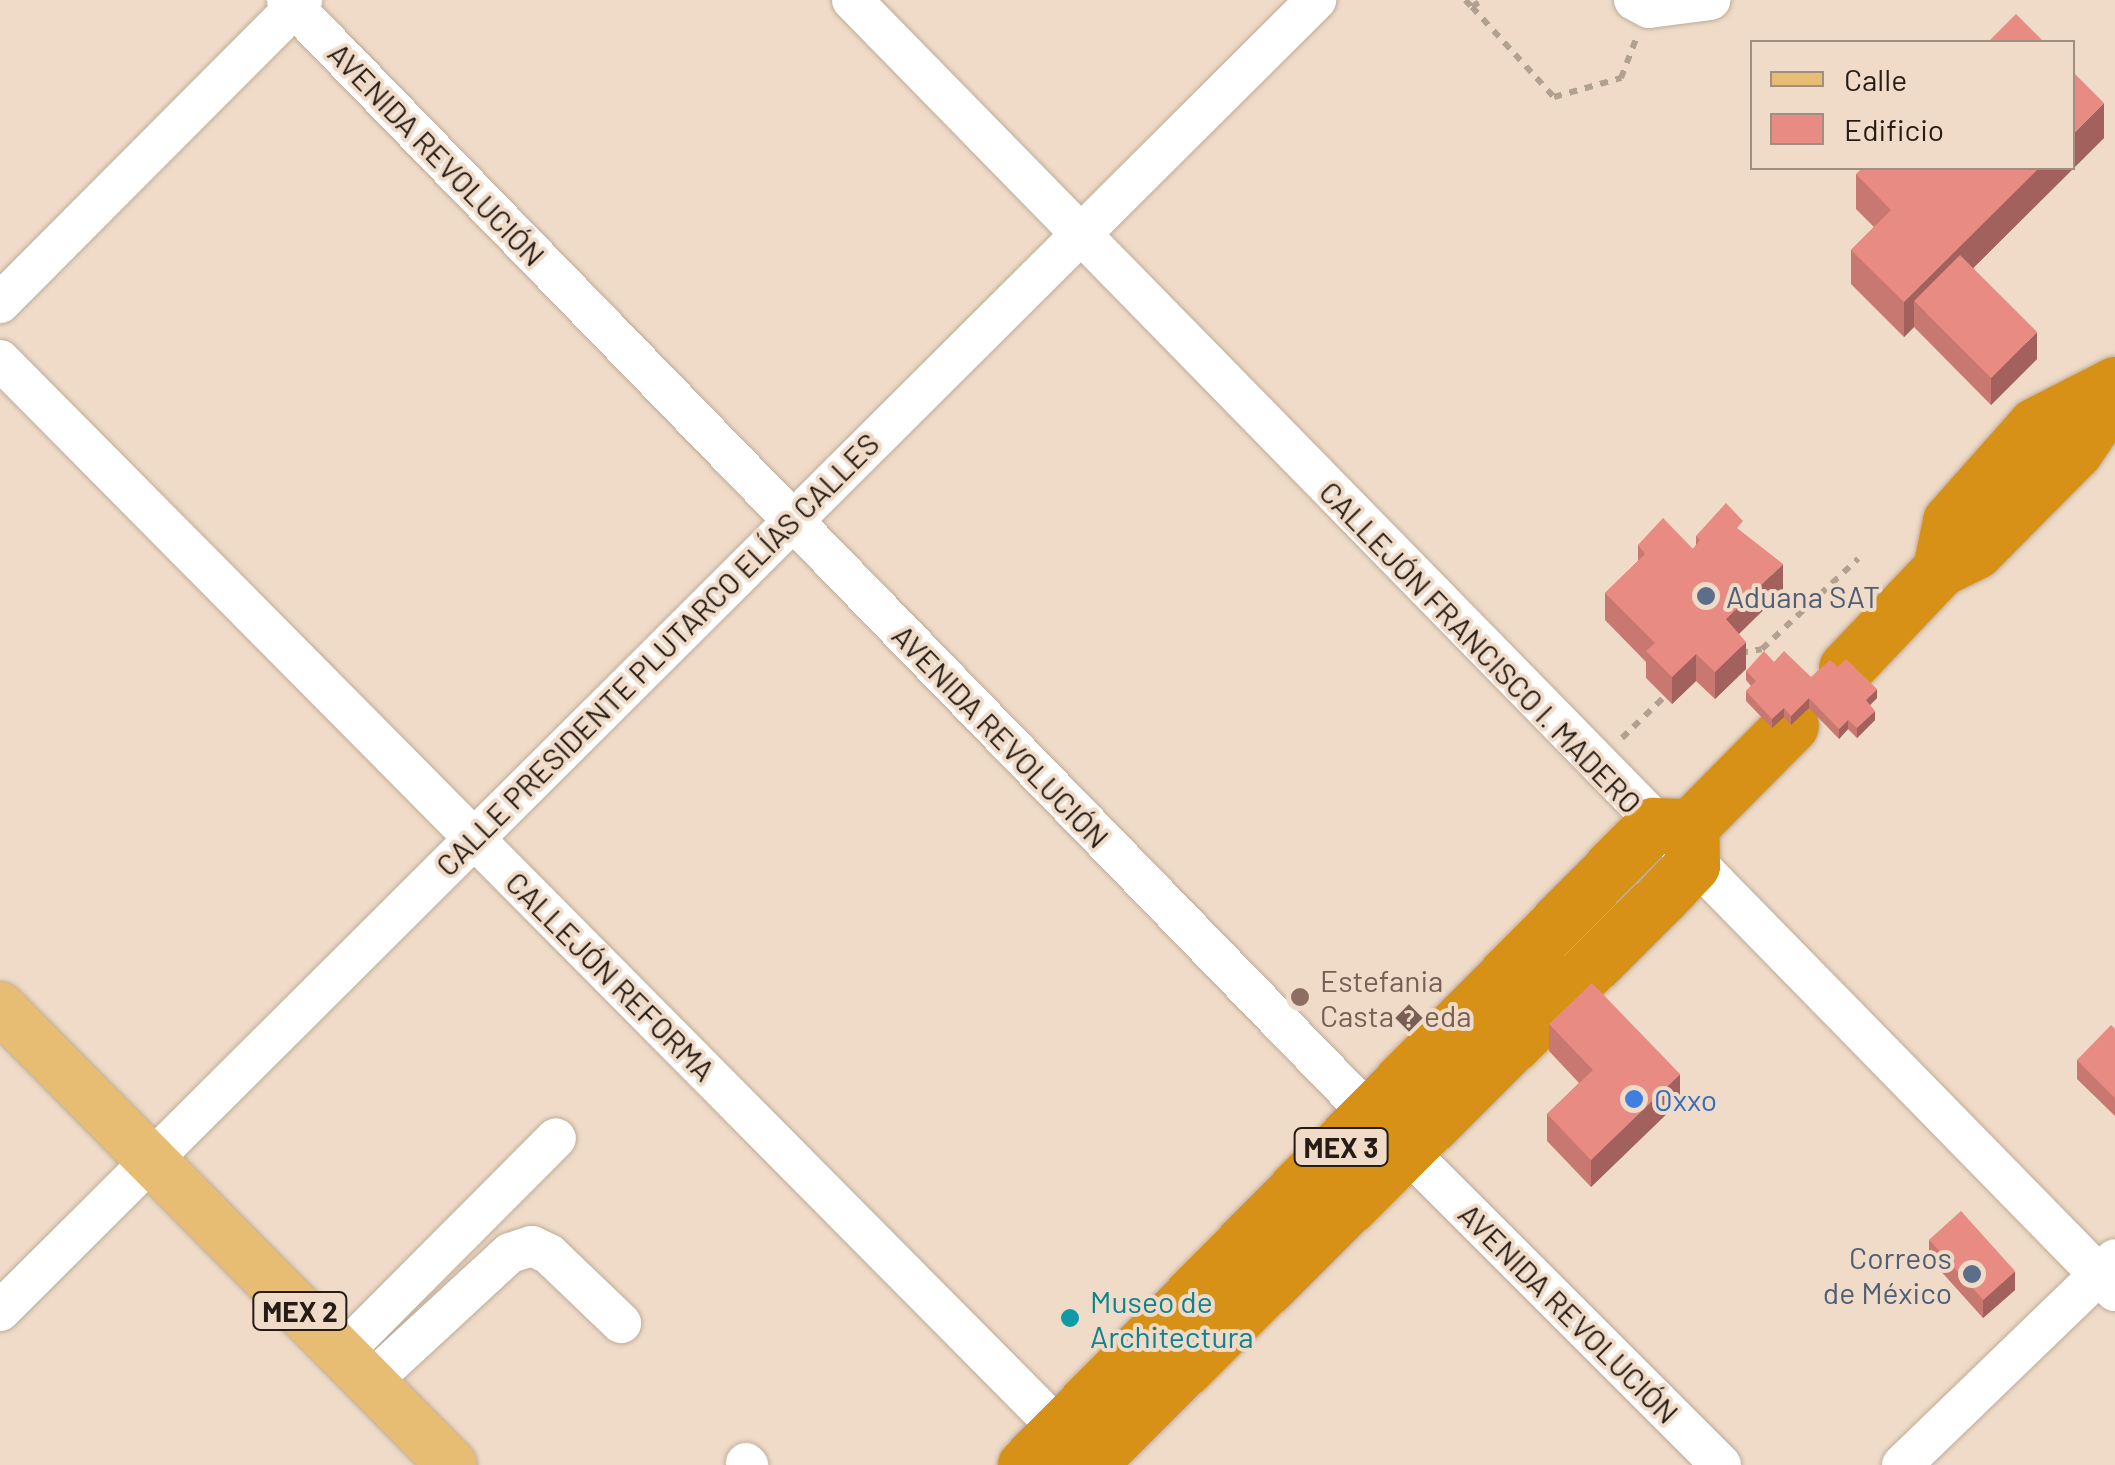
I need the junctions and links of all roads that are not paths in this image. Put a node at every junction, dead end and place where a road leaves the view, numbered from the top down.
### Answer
1 (852, 0) edge
2 (1316, 0) edge
3 (1634, 0) edge
4 (1710, 0) edge
5 (295, 2) edge
6 (1081, 234) junction
7 (0, 303) edge
8 (0, 360) edge
9 (2115, 388) edge
10 (792, 521) junction
11 (1846, 668) edge
12 (1791, 725) edge
13 (473, 837) junction
14 (1679, 839) junction
15 (0, 1007) edge
16 (1388, 1133) junction
17 (556, 1138) dead end
18 (149, 1157) junction
19 (2110, 1275) edge
20 (0, 1310) edge
21 (620, 1323) dead end
22 (356, 1368) junction
23 (1072, 1457) edge
24 (452, 1465) edge
25 (1721, 1465) edge
26 (1902, 1465) edge

1 - 6 street, CALLEJÓN FRANCISCO I. MADERO
2 - 6 street, CALLE PRESIDENTE PLUTARCO ELÍAS CALLES
3 - 4 street
5 - 7 street
5 - 10 street, AVENIDA REVOLUCIÓN
6 - 10 street, CALLE PRESIDENTE PLUTARCO ELÍAS CALLES
6 - 14 street, CALLEJÓN FRANCISCO I. MADERO
8 - 13 street, CALLEJÓN REFORMA
9 - 11 highway
10 - 13 street, CALLE PRESIDENTE PLUTARCO ELÍAS CALLES
10 - 16 street, AVENIDA REVOLUCIÓN
12 - 14 highway
13 - 18 street, CALLE PRESIDENTE PLUTARCO ELÍAS CALLES
13 - 23 street, CALLEJÓN REFORMA
14 - 16 highway, MEX 3
14 - 19 street, CALLEJÓN FRANCISCO I. MADERO
15 - 18 main road, MEX 2
16 - 23 highway, MEX 3
16 - 25 street, AVENIDA REVOLUCIÓN
17 - 22 street
18 - 20 street, CALLE PRESIDENTE PLUTARCO ELÍAS CALLES
18 - 22 main road, MEX 2
19 - 26 street
21 - 22 street
22 - 24 main road, MEX 2

